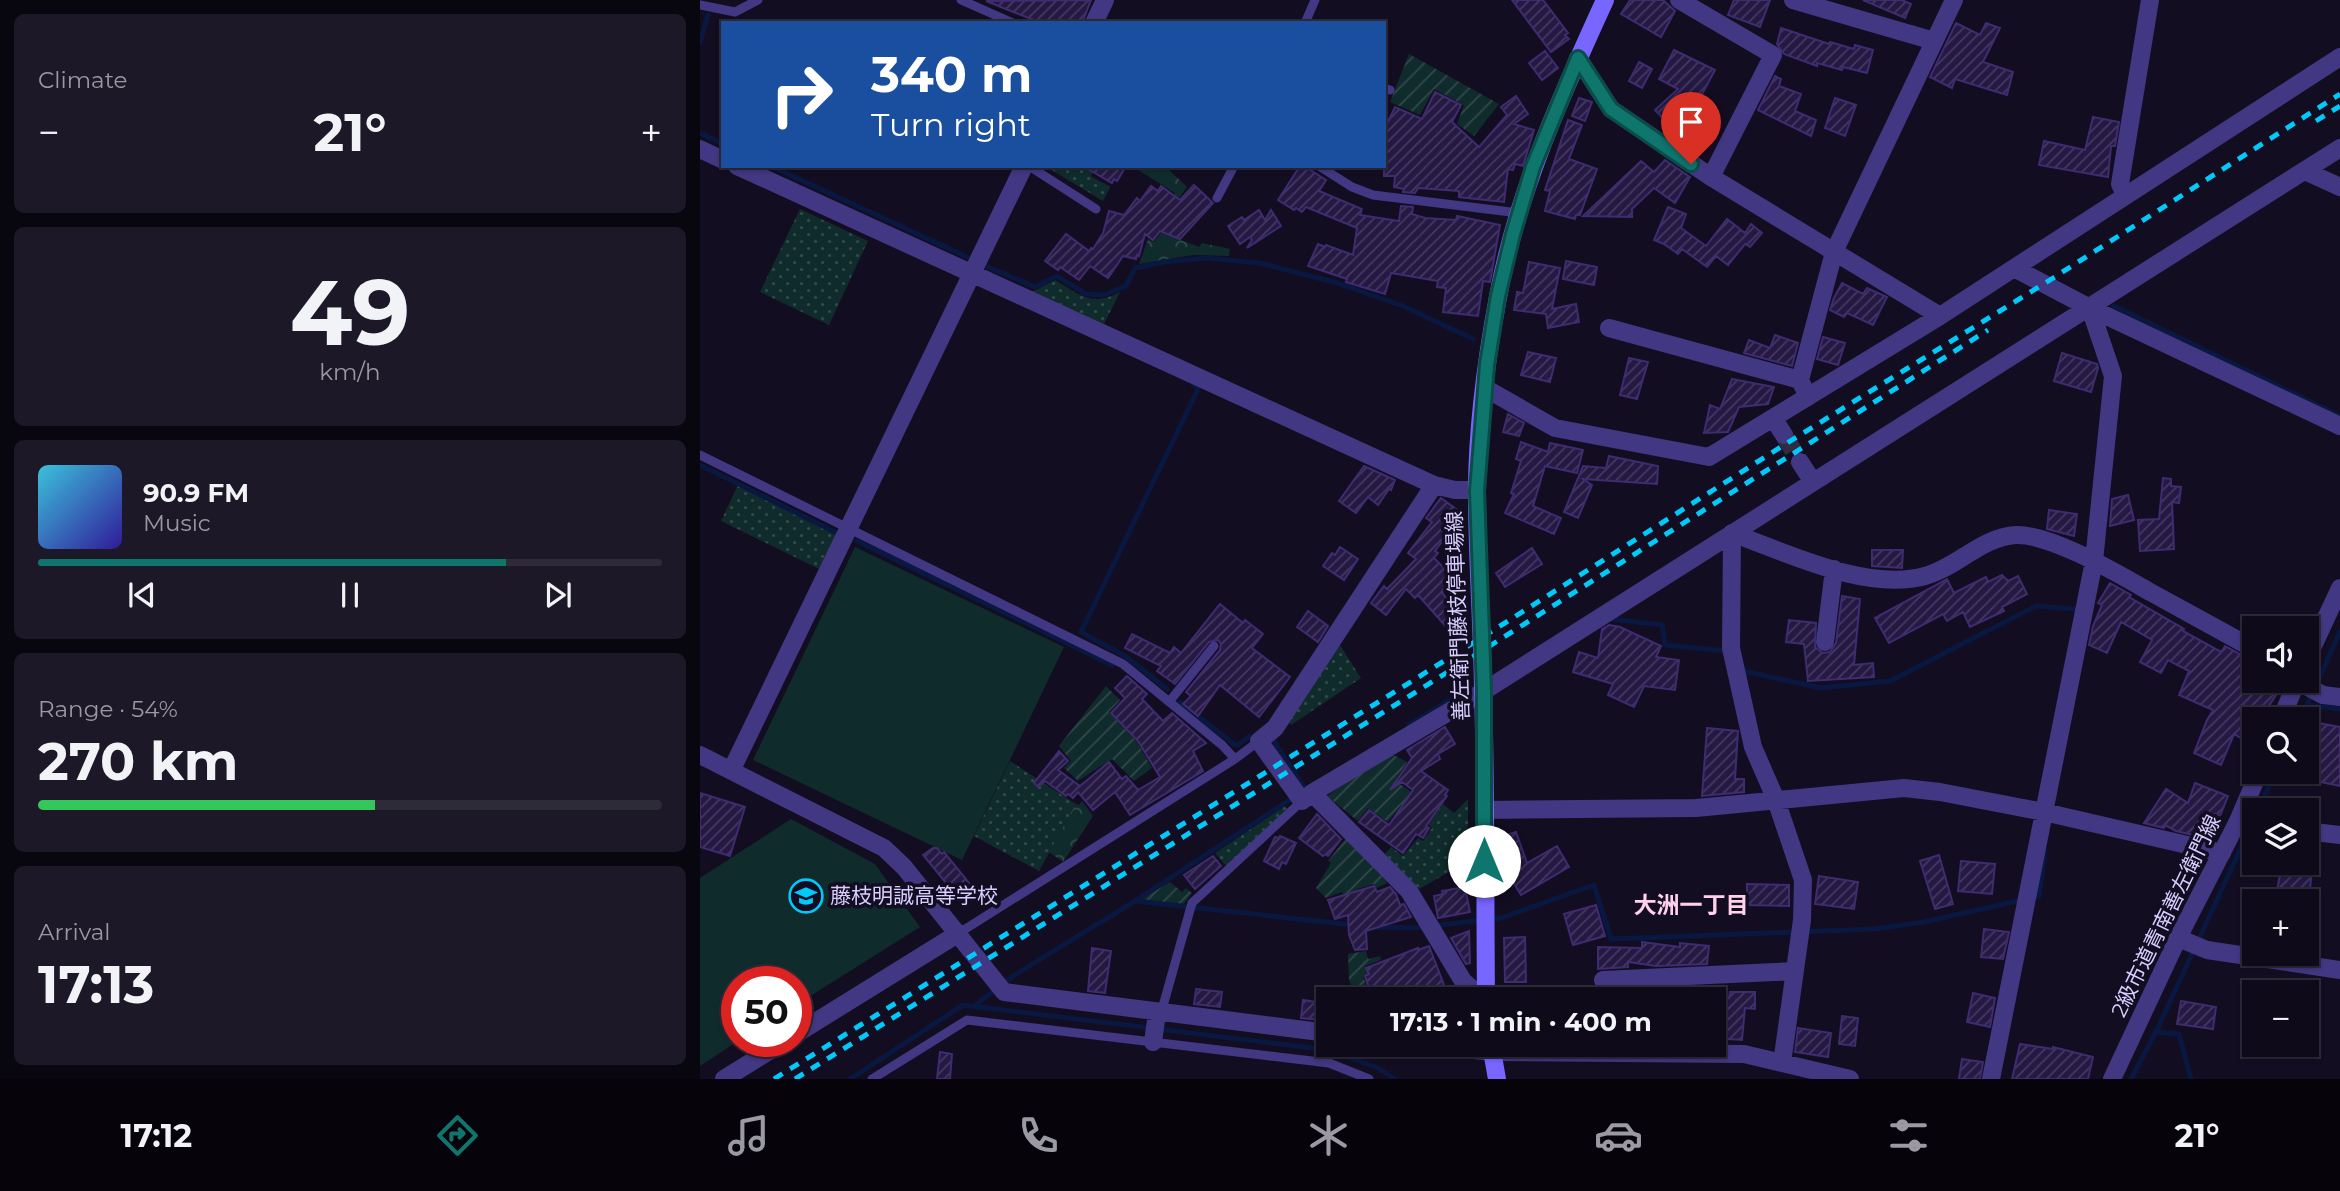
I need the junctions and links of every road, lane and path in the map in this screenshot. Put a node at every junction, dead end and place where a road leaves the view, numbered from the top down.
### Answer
1 (758, 0) edge
2 (961, 0) edge
3 (1105, 0) edge
4 (1315, 0) edge
5 (1605, 0) edge
6 (1679, 0) edge
7 (1793, 0) edge
8 (1954, 0) edge
9 (2150, 0) edge
10 (700, 5) edge
11 (1008, 21) edge
12 (1095, 21) edge
13 (1306, 21) edge
14 (1934, 41) junction
15 (2340, 57) edge
16 (1578, 58) junction
17 (2340, 148) edge
18 (700, 149) edge
19 (721, 159) edge
20 (741, 168) edge
21 (1026, 168) edge
22 (1030, 168) edge
23 (1233, 168) edge
24 (1322, 168) edge
25 (2305, 171) junction
26 (1711, 177) junction
27 (2340, 187) edge
28 (2125, 195) junction
29 (1217, 198) dead end
30 (1096, 209) dead end
31 (1519, 213) junction
32 (1835, 252) junction
33 (2014, 268) junction
34 (972, 274) junction
35 (2090, 308) junction
36 (1940, 316) junction
37 (1609, 328) dead end
38 (1800, 380) junction
39 (1485, 388) junction
40 (1808, 397) junction
41 (1773, 418) junction
42 (2340, 426) edge
43 (1784, 435) tunnel mouth
44 (700, 455) edge
45 (1800, 462) tunnel mouth
46 (1813, 482) junction
47 (1434, 485) junction
48 (1477, 491) junction
49 (849, 528) junction
50 (1732, 533) junction
51 (2095, 561) junction
52 (1834, 569) junction
53 (2340, 588) edge
54 (2319, 633) edge
55 (1825, 642) dead end
56 (2242, 642) edge
57 (1214, 646) dead end
58 (1484, 691) junction
59 (2319, 693) edge
60 (2340, 698) edge
61 (1169, 702) junction
62 (1259, 741) junction
63 (700, 755) edge
64 (1234, 760) junction
65 (731, 771) junction
66 (1302, 796) junction
67 (1776, 800) junction
68 (1484, 810) junction
69 (2044, 812) junction
70 (2242, 827) edge
71 (2319, 833) edge
72 (2340, 835) edge
73 (2222, 853) junction
74 (959, 933) junction
75 (2178, 938) junction
76 (2340, 970) edge
77 (1795, 971) junction
78 (1470, 987) edge
79 (1485, 987) edge
80 (1606, 987) edge
81 (812, 1024) edge
82 (1156, 1027) junction
83 (1316, 1033) edge
84 (1726, 1053) edge
85 (759, 1057) edge
86 (1493, 1057) edge
87 (1782, 1063) junction
88 (724, 1079) edge
89 (872, 1079) edge
90 (1369, 1079) edge
91 (1497, 1079) edge
92 (1850, 1079) edge
93 (1991, 1079) edge
94 (2112, 1079) edge

1 - 10 lane
2 - 11 lane
3 - 12 street
4 - 13 lane
5 - 16 main road, 善左衛門藤枝停車場線
6 - 26 street
7 - 14 street
8 - 14 street
9 - 28 street
14 - 32 street
15 - 28 street
16 - 26 street
16 - 31 main road, 善左衛門藤枝停車場線
17 - 25 street
18 - 19 street
20 - 34 street
21 - 34 street
22 - 30 lane
23 - 29 lane
24 - 31 lane
25 - 27 street
25 - 35 street
26 - 32 street
28 - 33 street
31 - 39 main road, 善左衛門藤枝停車場線
32 - 36 street
32 - 38 street
33 - 35 street
33 - 36 street
34 - 47 street
34 - 49 street
35 - 42 street
35 - 46 street
35 - 51 street
36 - 40 street
37 - 38 street
38 - 40 street
39 - 41 street
39 - 48 main road, 善左衛門藤枝停車場線
40 - 41 street
41 - 43 street
44 - 49 lane
45 - 46 street
46 - 50 street
47 - 48 street
47 - 62 street
48 - 58 main road, 善左衛門藤枝停車場線
49 - 61 lane
49 - 65 street
50 - 52 street
50 - 58 street
50 - 67 street
51 - 52 street
51 - 56 street
51 - 69 street
52 - 55 street
53 - 54 street
57 - 61 lane
58 - 66 street
58 - 68 main road, 善左衛門藤枝停車場線
59 - 60 street
61 - 64 lane
62 - 64 lane
62 - 66 street
63 - 65 street
64 - 74 lane
65 - 74 street
66 - 78 street
66 - 82 lane
67 - 68 street
67 - 69 street
67 - 77 street
68 - 79 main road, 善左衛門藤枝停車場線
69 - 73 street
69 - 93 street
70 - 73 street, 2級市道青南善左衛門線
71 - 72 street
73 - 75 street, 2級市道青南善左衛門線
74 - 81 street
74 - 82 street
75 - 76 street
75 - 94 street, 2級市道青南善左衛門線
77 - 80 street
77 - 87 street
82 - 83 street
82 - 89 lane
82 - 90 lane
84 - 87 street
85 - 88 street
86 - 91 main road
87 - 92 street

